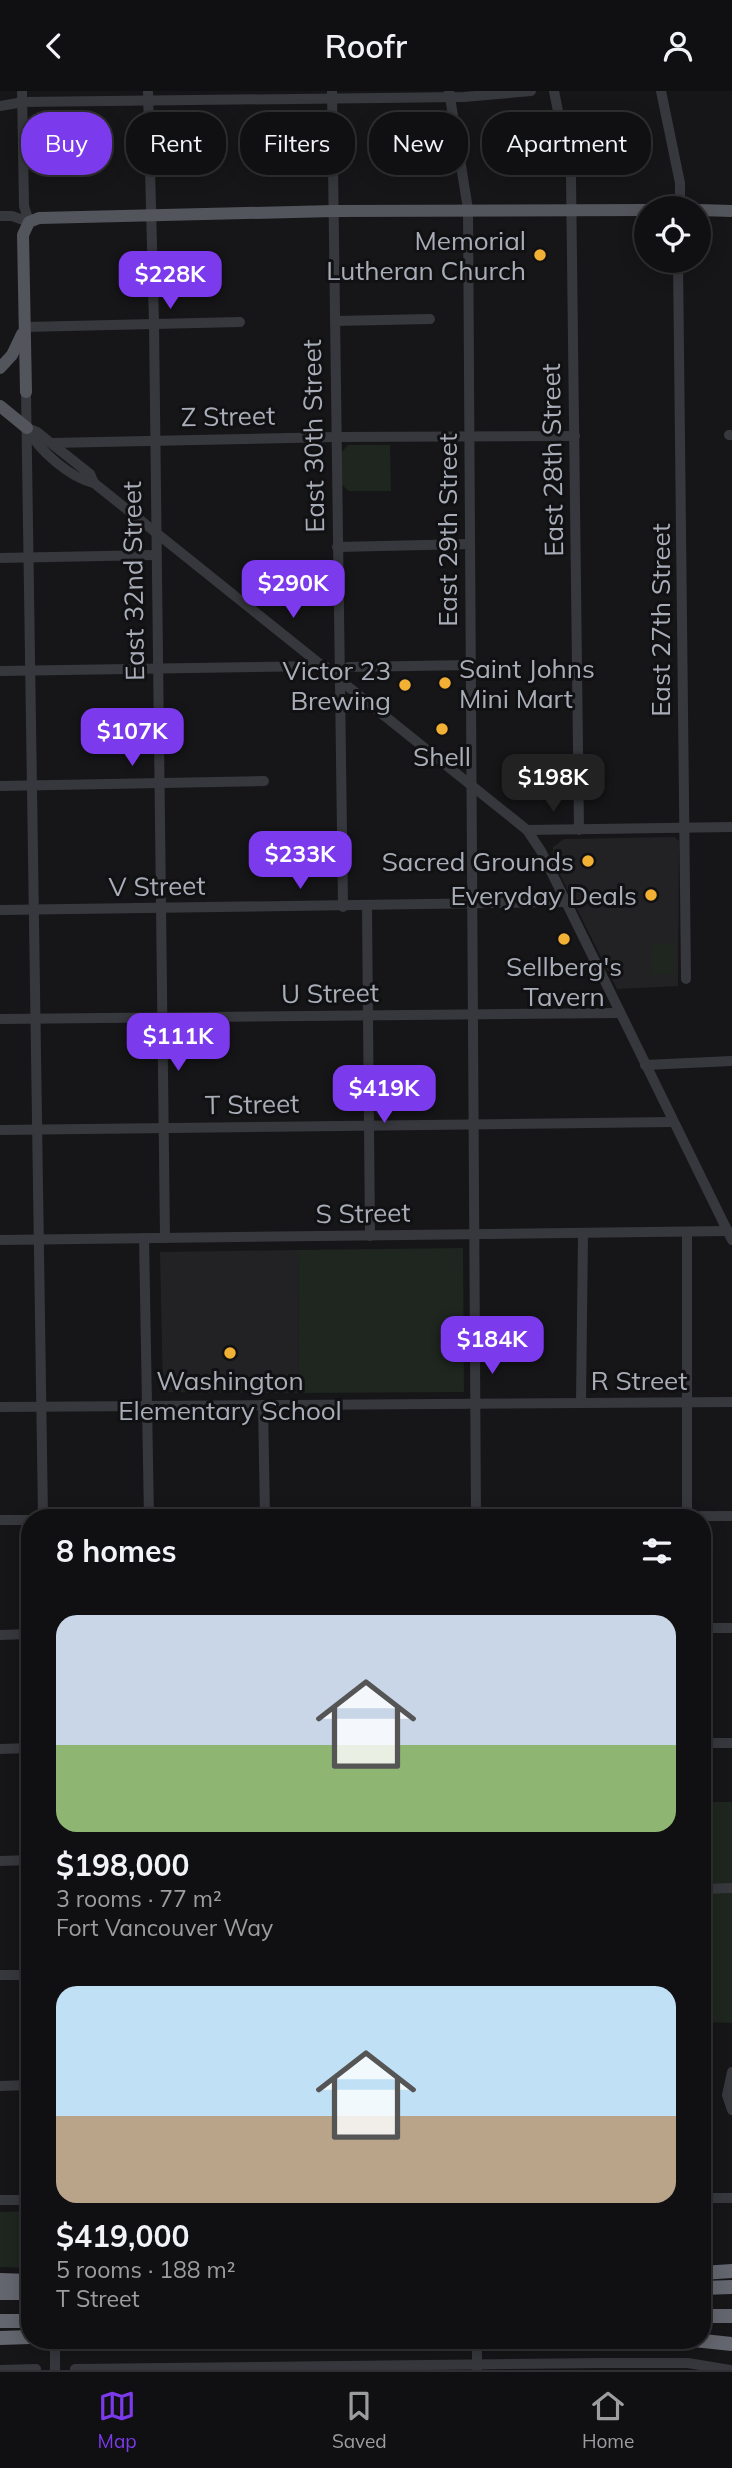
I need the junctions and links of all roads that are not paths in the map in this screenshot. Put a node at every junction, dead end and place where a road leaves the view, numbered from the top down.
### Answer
1 (531, 91) edge
2 (554, 91) edge
3 (661, 91) edge
4 (332, 94) edge
5 (450, 94) edge
6 (148, 96) edge
7 (23, 97) edge
8 (0, 106) edge
9 (680, 196) edge
10 (468, 209) junction
11 (572, 209) junction
12 (634, 210) edge
13 (711, 210) edge
14 (334, 211) junction
15 (732, 211) edge
16 (150, 214) junction
17 (0, 216) edge
18 (29, 222) junction
19 (678, 273) edge
20 (430, 319) dead end
21 (335, 321) junction
22 (240, 322) dead end
23 (154, 324) junction
24 (25, 327) junction
25 (0, 368) edge
26 (26, 392) joint
27 (0, 406) edge
28 (27, 428) junction
29 (575, 436) junction
30 (336, 437) junction
31 (469, 438) junction
32 (154, 441) junction
33 (51, 443) junction
34 (94, 483) junction
35 (155, 532) junction
36 (470, 544) junction
37 (337, 548) junction
38 (155, 555) junction
39 (0, 558) edge
40 (28, 558) junction
41 (470, 665) junction
42 (325, 666) junction
43 (157, 669) junction
44 (0, 671) edge
45 (30, 671) junction
46 (338, 677) junction
47 (264, 781) dead end
48 (159, 783) junction
49 (471, 784) junction
50 (32, 785) junction
51 (0, 786) edge
52 (732, 827) edge
53 (685, 828) junction
54 (527, 830) junction
55 (579, 830) junction
56 (565, 902) junction
57 (472, 906) junction
58 (343, 907) junction
59 (367, 907) junction
60 (162, 909) junction
61 (0, 910) edge
62 (34, 910) junction
63 (686, 979) dead end
64 (619, 1013) junction
65 (473, 1014) junction
66 (367, 1015) junction
67 (162, 1018) junction
68 (35, 1019) junction
69 (0, 1020) edge
70 (732, 1061) edge
71 (645, 1065) junction
72 (673, 1122) junction
73 (475, 1124) junction
74 (368, 1125) junction
75 (164, 1128) junction
76 (0, 1130) edge
77 (37, 1130) junction
78 (583, 1233) junction
79 (687, 1233) junction
80 (476, 1234) junction
81 (370, 1236) junction
82 (730, 1236) edge
83 (144, 1238) junction
84 (165, 1238) junction
85 (0, 1240) edge
86 (39, 1240) junction
87 (687, 1402) junction
88 (732, 1402) edge
89 (476, 1403) junction
90 (582, 1403) junction
91 (146, 1405) junction
92 (263, 1405) junction
93 (41, 1406) junction
94 (0, 1407) edge
95 (43, 1509) edge
96 (149, 1509) edge
97 (265, 1509) edge
98 (476, 1509) edge
99 (687, 1509) edge
100 (711, 1516) edge
101 (732, 1516) edge
102 (0, 1520) edge
103 (21, 1520) edge
104 (711, 1628) edge
105 (732, 1628) edge
106 (21, 1634) edge
107 (0, 1635) edge
108 (711, 1743) edge
109 (732, 1743) edge
110 (21, 1748) edge
111 (0, 1749) edge
112 (21, 1860) edge
113 (0, 1861) edge
114 (732, 1888) edge
115 (711, 1889) edge
116 (0, 1975) edge
117 (21, 1975) edge
118 (732, 2072) edge
119 (0, 2085) edge
120 (21, 2085) edge
121 (732, 2111) edge
122 (711, 2198) edge
123 (732, 2198) edge
124 (0, 2200) edge
125 (21, 2200) edge
126 (732, 2271) edge
127 (711, 2272) edge
128 (0, 2280) edge
129 (21, 2281) edge
130 (732, 2287) edge
131 (711, 2288) edge
132 (0, 2293) edge
133 (21, 2293) edge
134 (711, 2316) edge
135 (732, 2316) edge
136 (0, 2321) edge
137 (21, 2321) edge
138 (21, 2337) edge
139 (0, 2338) edge
140 (711, 2342) edge
141 (732, 2344) edge
142 (55, 2349) edge
143 (477, 2349) edge
144 (688, 2366) edge
145 (371, 2367) edge
146 (582, 2367) edge
147 (55, 2368) edge
148 (160, 2368) edge
149 (263, 2368) edge
150 (36, 2369) edge
151 (75, 2369) edge
152 (0, 2370) edge
153 (477, 2370) edge
154 (730, 2370) edge

1 - 5 street
2 - 11 street, East 28th Street
3 - 9 street
4 - 5 street
4 - 6 street
4 - 14 street, East 30th Street
5 - 10 street, East 29th Street
6 - 7 street
6 - 16 street, East 32nd Street
7 - 8 street
7 - 18 street
10 - 11 main road
10 - 14 main road
10 - 31 street, East 29th Street
11 - 12 main road
11 - 29 street, East 28th Street
13 - 15 main road
14 - 16 main road
14 - 21 street, East 30th Street
16 - 18 main road
16 - 23 street, East 32nd Street
17 - 18 street
18 - 24 main road
19 - 53 street, East 27th Street
20 - 21 street
21 - 30 street, East 30th Street
22 - 23 street
23 - 24 street
23 - 32 street, East 32nd Street
24 - 25 main road
24 - 26 main road
26 - 28 street
27 - 28 main road
28 - 33 street
28 - 34 street
28 - 40 street
29 - 31 street, Z Street
29 - 55 street, East 28th Street
30 - 31 street, Z Street
30 - 32 street, Z Street
30 - 37 street, East 30th Street
31 - 36 street, East 29th Street
32 - 33 street, Z Street
32 - 35 street, East 32nd Street
33 - 34 street
34 - 35 street
35 - 38 street, East 32nd Street
35 - 42 street
36 - 37 street
36 - 41 street, East 29th Street
37 - 46 street, East 30th Street
38 - 40 street
38 - 43 street, East 32nd Street
39 - 40 street
40 - 45 street
41 - 46 street
41 - 49 street, East 29th Street
42 - 43 street
42 - 46 street
43 - 45 street
43 - 48 street, East 32nd Street
44 - 45 street
45 - 50 street
46 - 49 street
46 - 58 street, East 30th Street
47 - 48 street
48 - 50 street
48 - 60 street, East 32nd Street
49 - 54 street
49 - 57 street, East 29th Street
50 - 51 street
50 - 62 street
52 - 53 street
53 - 55 street
53 - 63 street, East 27th Street
54 - 55 street
54 - 56 street
56 - 57 street, V Street
56 - 64 street
57 - 59 street, V Street
57 - 65 street, East 29th Street
58 - 59 street, V Street
58 - 60 street, V Street
59 - 66 street
60 - 62 street, V Street
60 - 67 street, East 32nd Street
61 - 62 street, V Street
62 - 68 street
64 - 65 street, U Street
64 - 71 street
65 - 66 street, U Street
65 - 73 street, East 29th Street
66 - 67 street, U Street
66 - 74 street
67 - 68 street, U Street
67 - 75 street, East 32nd Street
68 - 69 street, U Street
68 - 77 street
70 - 71 street
71 - 72 street
72 - 73 street, T Street
72 - 82 street
73 - 74 street, T Street
73 - 80 street, East 29th Street
74 - 75 street, T Street
74 - 81 street
75 - 77 street, T Street
75 - 84 street, East 32nd Street
76 - 77 street, T Street
77 - 86 street
78 - 79 street, S Street
78 - 80 street, S Street
78 - 90 street
79 - 82 street, S Street
79 - 87 street
80 - 81 street, S Street
80 - 89 street, East 29th Street
81 - 84 street, S Street
83 - 84 street, S Street
83 - 86 street, S Street
83 - 91 street
85 - 86 street, S Street
86 - 93 street
87 - 88 street, R Street
87 - 90 street, R Street
87 - 99 street
89 - 90 street, R Street
89 - 92 street, R Street
89 - 98 street, East 29th Street
91 - 92 street, R Street
91 - 93 street, R Street
91 - 96 street
92 - 97 street
93 - 94 street, R Street
93 - 95 street
100 - 101 street
102 - 103 street
104 - 105 street
106 - 107 street
108 - 109 street
110 - 111 street
112 - 113 street
114 - 115 street
116 - 117 street
118 - 121 street
119 - 120 street
122 - 123 street
124 - 125 street
126 - 127 highway
128 - 129 highway
130 - 131 highway
132 - 133 highway
134 - 135 highway
136 - 137 highway
138 - 139 highway
140 - 141 highway
142 - 147 street
143 - 153 street, bridge
144 - 146 street
144 - 154 street
145 - 146 street
145 - 149 street
148 - 149 street
148 - 151 street
150 - 152 street

